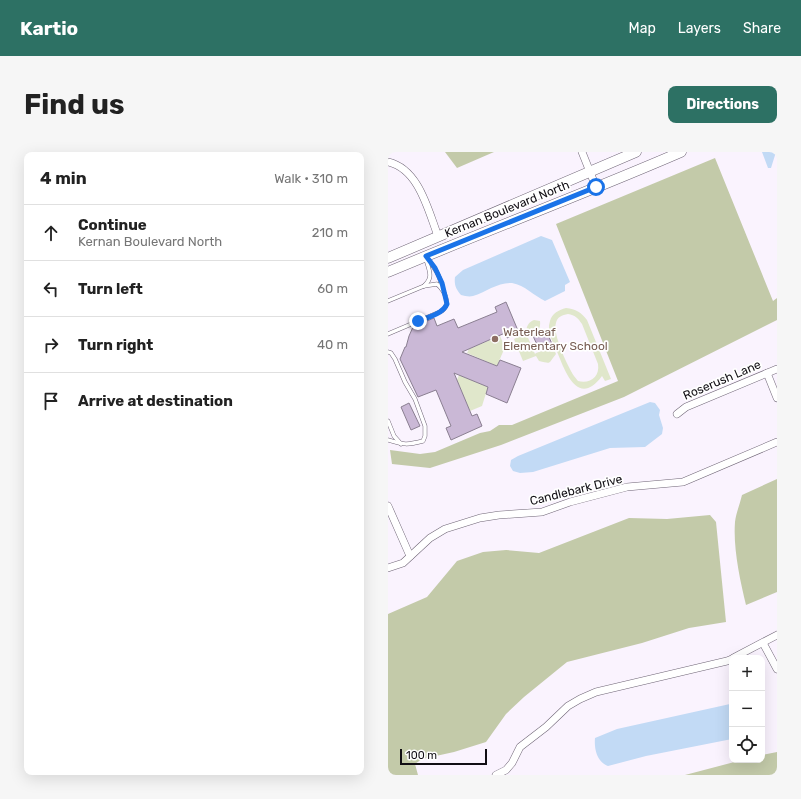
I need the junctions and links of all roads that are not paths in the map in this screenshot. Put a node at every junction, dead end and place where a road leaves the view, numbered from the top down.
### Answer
1 (582, 152) edge
2 (636, 152) edge
3 (680, 152) edge
4 (388, 162) edge
5 (590, 171) junction
6 (596, 187) junction
7 (438, 236) junction
8 (426, 256) junction
9 (388, 258) edge
10 (388, 272) edge
11 (424, 286) junction
12 (443, 291) junction
13 (388, 302) edge
14 (388, 334) edge
15 (388, 352) edge
16 (777, 369) edge
17 (767, 373) junction
18 (777, 398) edge
19 (677, 414) dead end
20 (388, 421) edge
21 (388, 440) edge
22 (777, 442) edge
23 (401, 445) junction
24 (388, 506) edge
25 (410, 556) junction
26 (388, 568) edge
27 (777, 635) edge
28 (763, 643) junction
29 (739, 655) edge
30 (729, 660) edge
31 (777, 669) edge
32 (496, 775) edge

1 - 5 street
2 - 5 main road, Kernan Boulevard North
3 - 6 main road, Kernan Boulevard North
4 - 7 street
5 - 6 street
5 - 7 main road, Kernan Boulevard North
6 - 8 main road, Kernan Boulevard North
7 - 9 main road, Kernan Boulevard North
8 - 10 main road, Kernan Boulevard North
8 - 11 lane
8 - 12 lane
11 - 12 lane
11 - 13 lane
12 - 14 lane
15 - 23 lane
16 - 17 street, Roserush Lane
17 - 18 street
17 - 19 street, Roserush Lane
20 - 23 lane
21 - 23 lane
22 - 25 street, Candlebark Drive
24 - 25 street
25 - 26 street, Candlebark Drive
27 - 28 street
28 - 29 street
28 - 31 street
30 - 32 street

